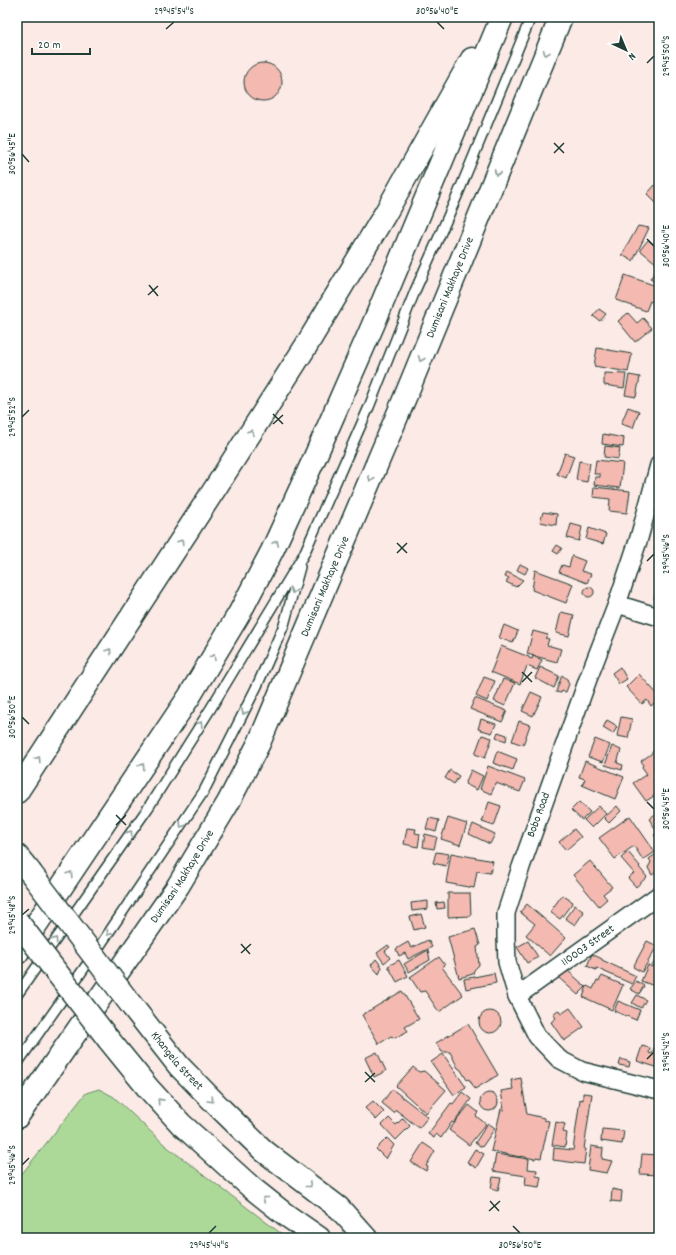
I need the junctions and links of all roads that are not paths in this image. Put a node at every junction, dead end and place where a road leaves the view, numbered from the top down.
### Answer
1 (495, 17) edge
2 (502, 17) edge
3 (531, 17) edge
4 (561, 17) edge
5 (659, 465) edge
6 (304, 554) junction
7 (617, 604) junction
8 (659, 617) edge
9 (17, 792) edge
10 (24, 864) edge
11 (659, 895) edge
12 (17, 921) edge
13 (17, 953) edge
14 (17, 995) edge
15 (517, 996) junction
16 (57, 1060) junction
17 (17, 1064) edge
18 (659, 1090) edge
19 (17, 1117) edge
20 (17, 1128) edge
21 (319, 1238) edge
22 (366, 1238) edge

9 -> 1 main road
13 -> 2 main road
3 - 6 lane
4 -> 16 main road, Dumisani Makhaye Drive
5 - 7 street, Bobo Road
14 -> 6 lane
6 -> 17 lane
7 - 8 street
7 - 15 street, Bobo Road
10 -> 22 main road, Khangela Street, bridge
11 - 15 street, 110003 Street
21 -> 12 main road, bridge
15 - 18 street, Bobo Road
16 - 19 main road, Dumisani Makhaye Drive
16 - 20 main road

